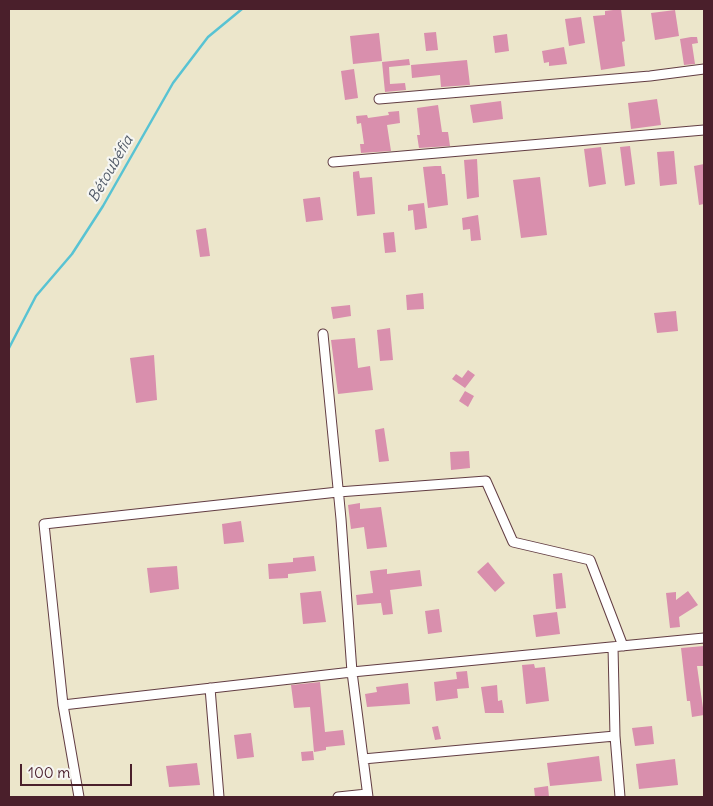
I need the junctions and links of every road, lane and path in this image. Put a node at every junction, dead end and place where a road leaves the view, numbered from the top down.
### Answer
1 (704, 69) edge
2 (379, 99) dead end
3 (704, 130) edge
4 (333, 162) dead end
5 (323, 334) dead end
6 (338, 492) junction
7 (704, 638) edge
8 (618, 647) junction
9 (352, 672) junction
10 (210, 688) junction
11 (64, 705) junction
12 (615, 736) junction
13 (363, 759) junction
14 (367, 796) edge
15 (79, 797) edge
16 (219, 797) edge
17 (338, 797) edge
18 (620, 797) edge

1 - 2 street
3 - 4 street
5 - 6 street
6 - 8 street
6 - 9 street
6 - 11 street
7 - 8 street
8 - 9 street
8 - 12 street
9 - 10 street
9 - 13 street
10 - 11 street
10 - 16 street
11 - 15 street
12 - 13 street
12 - 18 street
13 - 14 street
14 - 17 street

